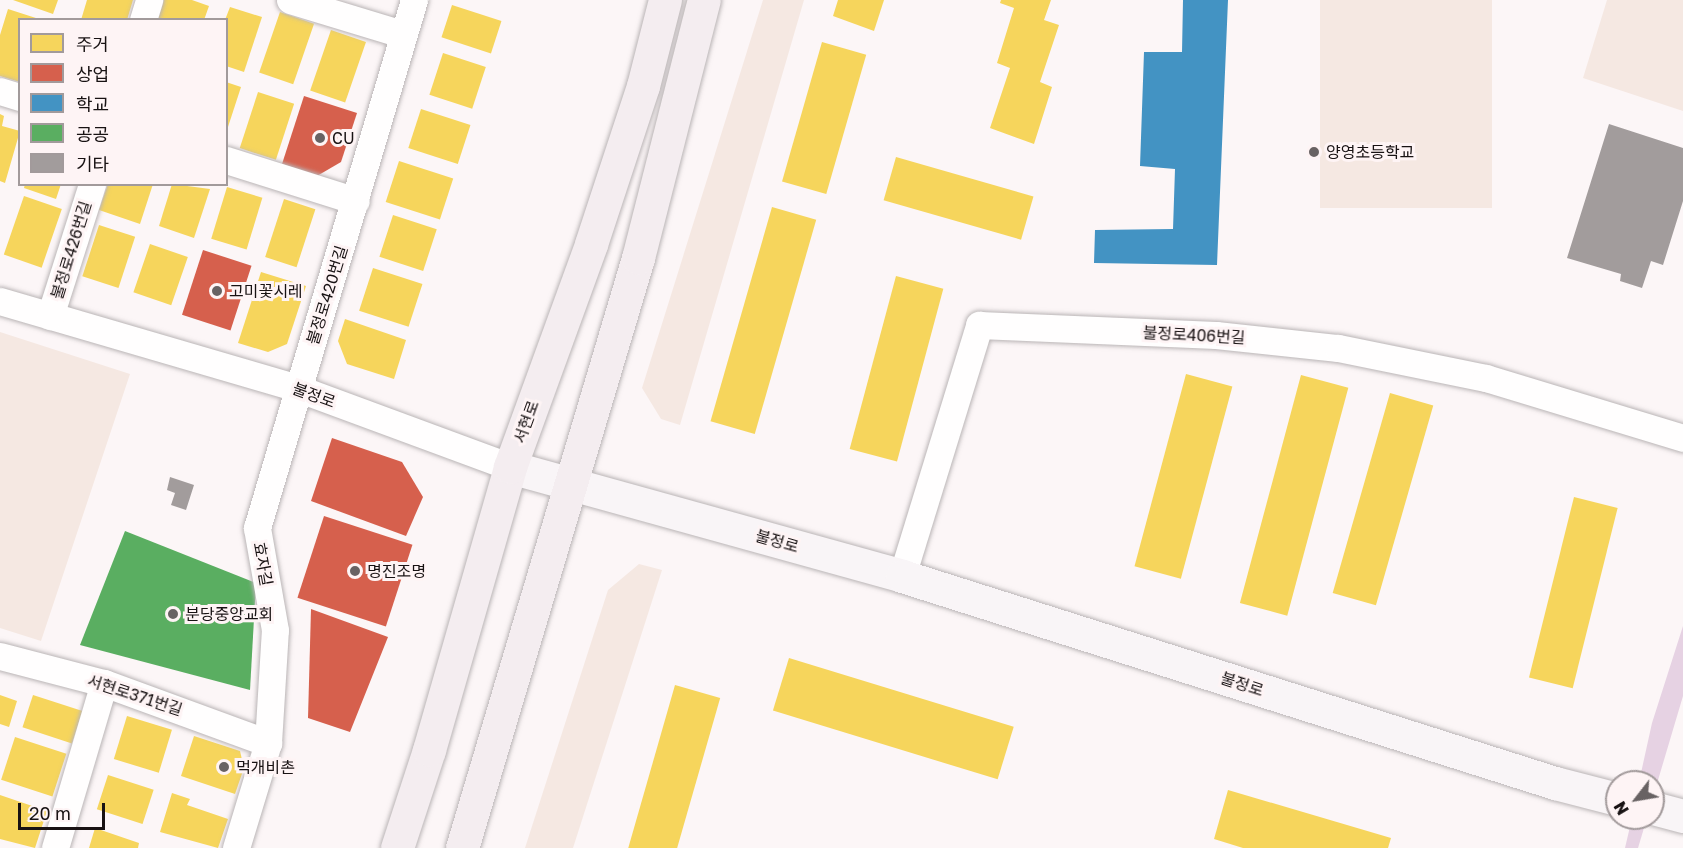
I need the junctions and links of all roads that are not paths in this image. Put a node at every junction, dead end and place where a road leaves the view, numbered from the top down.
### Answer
1 (149, 0) edge
2 (290, 0) edge
3 (414, 0) edge
4 (665, 0) edge
5 (705, 0) edge
6 (144, 18) edge
7 (402, 34) junction
8 (0, 91) edge
9 (18, 96) edge
10 (228, 161) edge
11 (91, 186) edge
12 (356, 201) junction
13 (0, 301) edge
14 (50, 316) junction
15 (297, 388) junction
16 (1671, 434) edge
17 (510, 467) junction
18 (572, 482) junction
19 (902, 576) junction
20 (0, 656) edge
21 (104, 683) junction
22 (268, 742) junction
23 (1605, 796) edge
24 (1665, 811) edge
25 (1683, 816) edge
26 (55, 848) edge
27 (236, 848) edge
28 (397, 848) edge
29 (462, 848) edge

1 - 6 street
2 - 7 street
3 - 7 street, 불정로420번길
4 - 17 main road, 서현로
5 - 18 main road
7 - 12 street, 불정로420번길
8 - 9 street
10 - 12 street
11 - 14 street, 불정로426번길
12 - 15 street, 불정로420번길
13 - 14 street, 불정로
14 - 15 street, 불정로
15 - 17 street, 불정로
15 - 22 street, 효자길
16 - 19 street, 불정로406번길
17 - 18 main road, 불정로
17 - 28 main road, 서현로
18 - 19 main road, 불정로
18 - 29 main road
19 - 23 main road, 불정로
20 - 21 street, 서현로371번길
21 - 22 street, 서현로371번길
21 - 26 street
22 - 27 street, 효자길
24 - 25 main road

